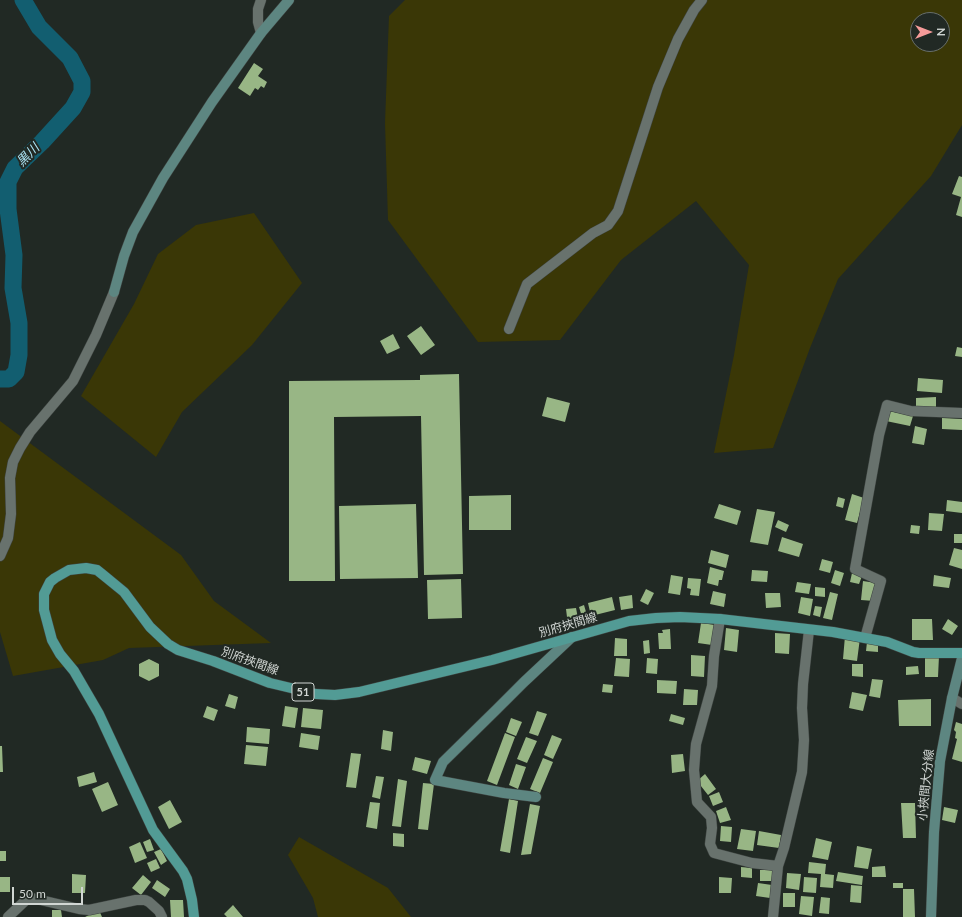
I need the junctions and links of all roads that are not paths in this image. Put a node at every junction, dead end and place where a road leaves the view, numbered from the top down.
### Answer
1 (253, 0) edge
2 (261, 0) edge
3 (289, 0) edge
4 (702, 0) edge
5 (258, 15) junction
6 (261, 33) junction
7 (509, 329) dead end
8 (962, 413) edge
9 (0, 556) edge
10 (720, 619) junction
11 (809, 630) junction
12 (572, 637) junction
13 (865, 638) junction
14 (962, 653) edge
15 (962, 658) edge
16 (952, 698) junction
17 (962, 704) edge
18 (536, 797) dead end
19 (778, 866) junction
20 (8, 917) edge
21 (162, 917) edge
22 (194, 917) edge
23 (773, 917) edge
24 (931, 917) edge

1 - 5 street
2 - 5 street
3 - 6 street
4 - 7 street
5 - 6 street
6 - 9 street
8 - 13 street
10 - 11 main road, 別府挾間線 / 51
10 - 12 main road, 別府挾間線 / 51
10 - 19 street
11 - 13 main road, 別府挾間線 / 51
11 - 19 street
12 - 18 street
12 - 22 main road, 別府挾間線 / 51
13 - 14 main road, 別府挾間線 / 51
15 - 16 street, 小挾間大分線
16 - 17 street
16 - 24 street, 小挾間大分線
19 - 23 street
20 - 21 street

